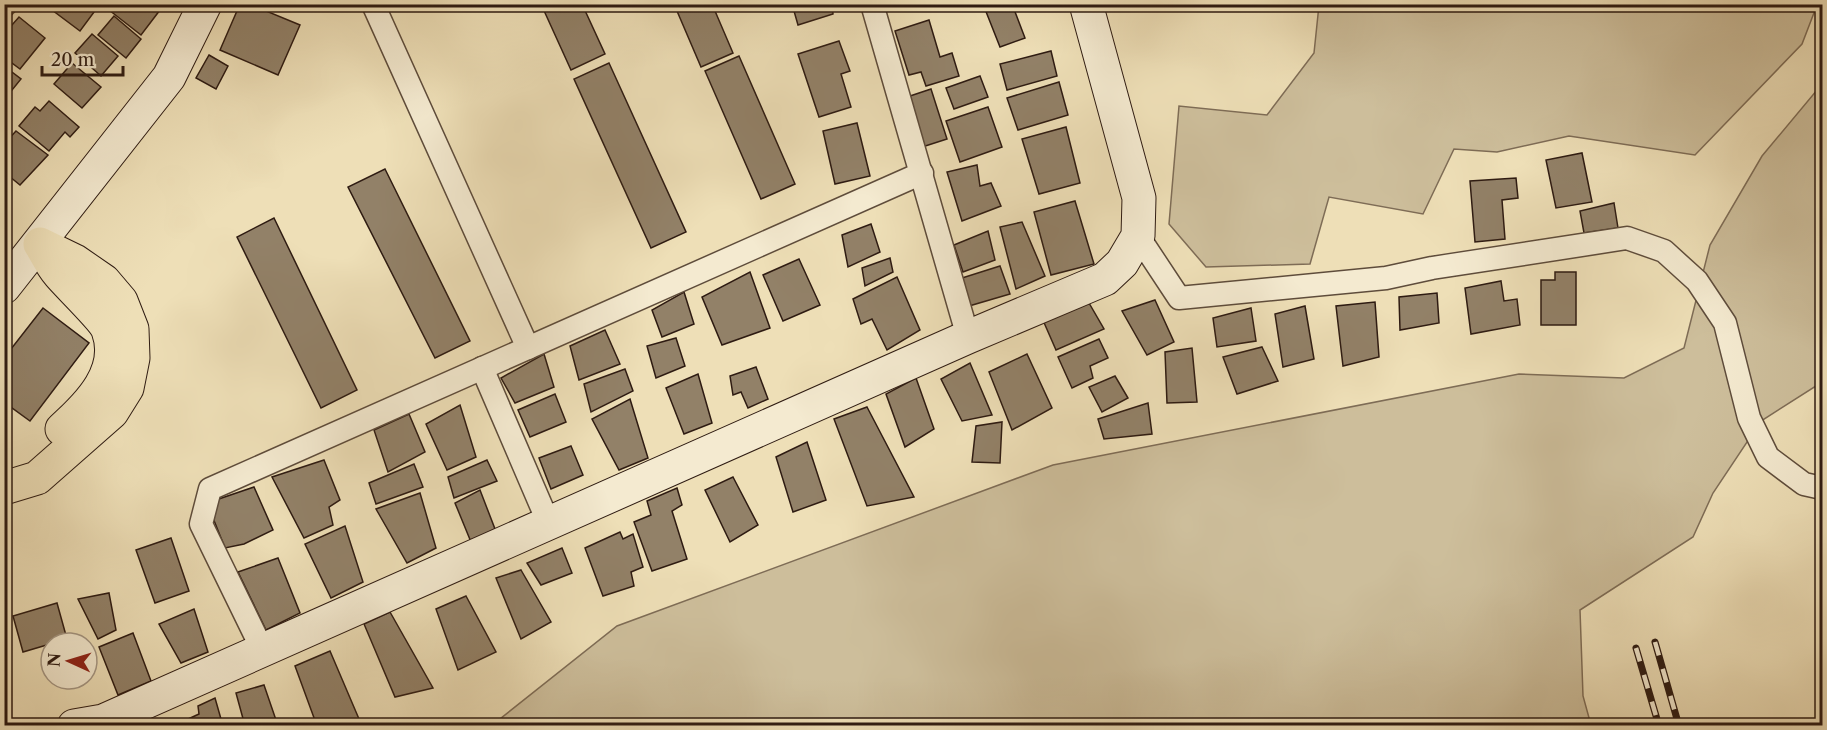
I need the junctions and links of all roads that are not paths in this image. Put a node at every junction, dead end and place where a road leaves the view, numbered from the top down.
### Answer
1 (205, 4) edge
2 (373, 4) edge
3 (872, 4) edge
4 (1086, 4) edge
5 (922, 173) junction
6 (1138, 236) junction
7 (40, 244) junction
8 (6, 282) edge
9 (968, 337) junction
10 (528, 348) junction
11 (482, 369) junction
12 (4, 470) edge
13 (4, 488) edge
14 (1822, 488) edge
15 (549, 524) junction
16 (263, 651) junction
17 (79, 725) edge

1 - 7 street
2 - 10 street
3 - 5 street
4 - 6 street
5 - 9 street
5 - 10 street
6 - 9 street
6 - 14 street
7 - 8 street
7 - 12 highway
7 - 13 highway
9 - 15 street
10 - 11 street
11 - 15 street
11 - 16 street
15 - 16 street
16 - 17 street

